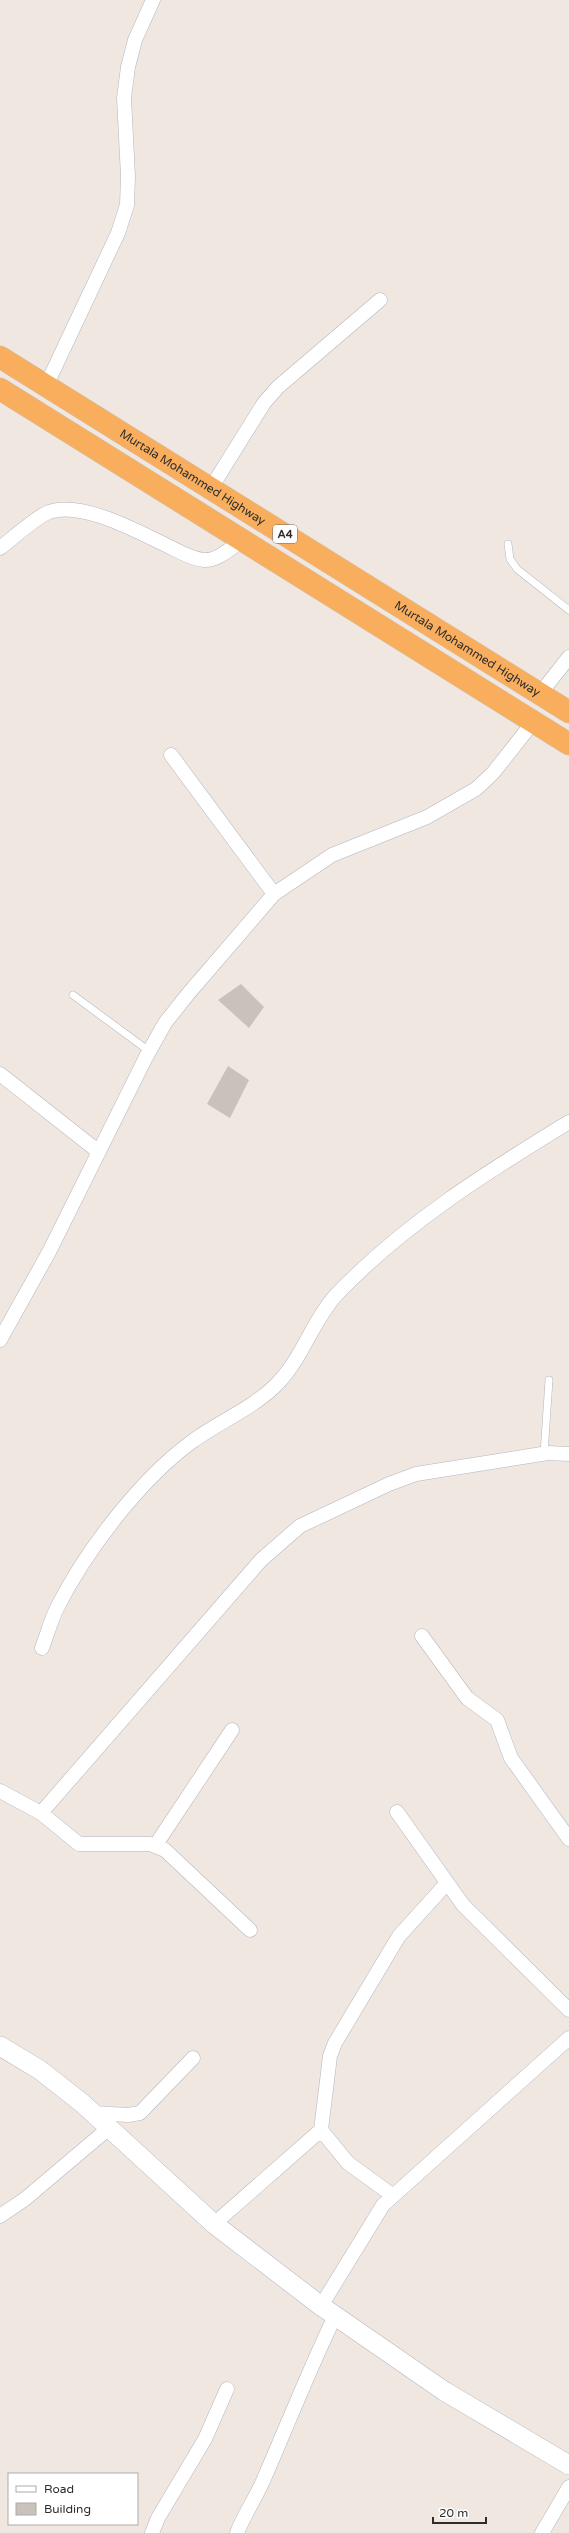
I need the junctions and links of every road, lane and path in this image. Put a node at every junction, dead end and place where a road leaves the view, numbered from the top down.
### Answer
1 (153, 0) edge
2 (380, 300) dead end
3 (0, 357) edge
4 (46, 386) junction
5 (0, 389) edge
6 (211, 488) junction
7 (3, 540) edge
8 (241, 541) junction
9 (508, 544) dead end
10 (569, 610) edge
11 (569, 657) edge
12 (540, 694) junction
13 (569, 712) edge
14 (534, 721) junction
15 (569, 744) edge
16 (171, 756) dead end
17 (274, 894) junction
18 (73, 995) dead end
19 (149, 1052) junction
20 (0, 1074) edge
21 (569, 1122) edge
22 (99, 1152) junction
23 (0, 1339) edge
24 (549, 1380) dead end
25 (544, 1454) junction
26 (569, 1454) edge
27 (422, 1636) dead end
28 (42, 1648) dead end
29 (232, 1730) dead end
30 (0, 1791) edge
31 (397, 1812) dead end
32 (42, 1813) junction
33 (569, 1839) edge
34 (155, 1846) junction
35 (447, 1883) junction
36 (250, 1930) dead end
37 (569, 2010) edge
38 (568, 2039) edge
39 (0, 2046) edge
40 (193, 2058) dead end
41 (93, 2113) junction
42 (109, 2128) junction
43 (321, 2130) junction
44 (392, 2195) junction
45 (0, 2216) edge
46 (214, 2224) junction
47 (328, 2311) junction
48 (227, 2389) dead end
49 (569, 2465) edge
50 (569, 2487) edge
51 (152, 2533) edge
52 (237, 2533) edge
53 (542, 2533) edge

1 - 4 street
2 - 6 street
3 - 4 highway, Murtala Mohammed Highway / A4
4 - 6 highway, Murtala Mohammed Highway / A4
5 - 8 highway, A4
6 - 12 highway, Murtala Mohammed Highway / A4
7 - 8 street
8 - 14 highway, A4
9 - 10 lane
11 - 12 street
12 - 13 highway, Murtala Mohammed Highway / A4
14 - 15 highway, A4
14 - 17 street
16 - 17 street
17 - 19 street
18 - 19 lane
19 - 22 street
20 - 22 street
21 - 28 street
22 - 23 street
24 - 25 lane
25 - 26 street
25 - 32 street
27 - 33 street
29 - 34 street
30 - 32 street
31 - 35 street
32 - 34 street
34 - 36 street
35 - 37 street
35 - 43 street
38 - 44 street
39 - 41 main road
40 - 41 street
41 - 42 main road
42 - 45 street
42 - 46 main road
43 - 44 street
43 - 46 street
44 - 47 street
46 - 47 main road
47 - 49 main road
47 - 52 street
48 - 51 street
50 - 53 street

